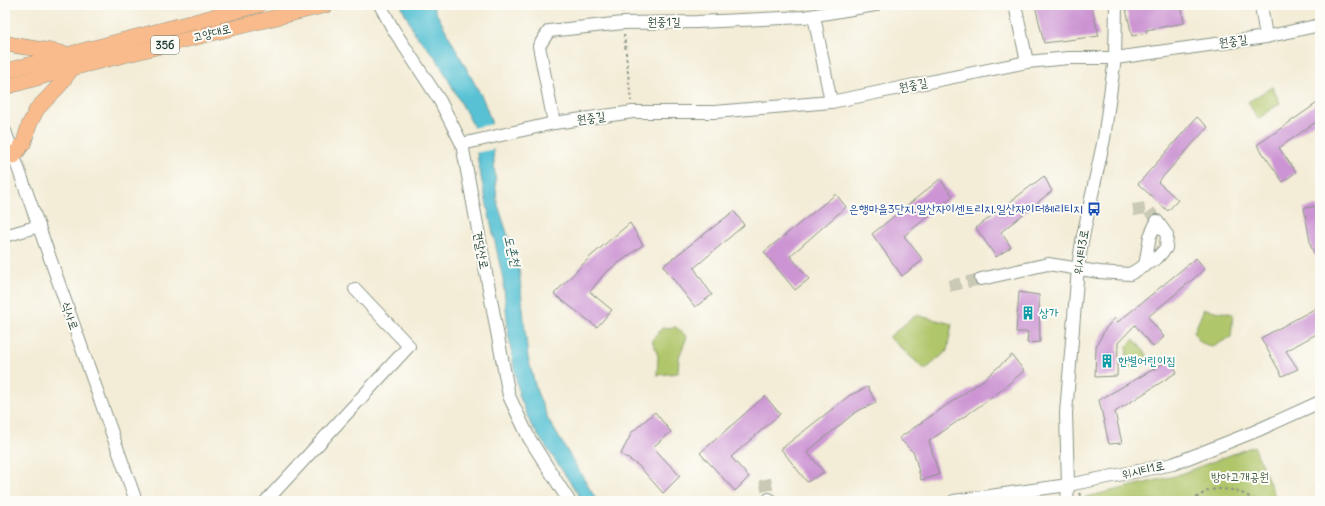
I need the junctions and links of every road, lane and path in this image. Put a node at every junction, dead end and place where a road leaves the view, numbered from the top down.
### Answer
1 (259, 5) edge
2 (326, 5) edge
3 (380, 5) edge
4 (621, 5) edge
5 (875, 5) edge
6 (1014, 5) edge
7 (1116, 5) edge
8 (1261, 5) edge
9 (622, 14) dead end
10 (814, 16) junction
11 (1320, 25) edge
12 (624, 30) dead end
13 (1266, 37) junction
14 (5, 42) edge
15 (1115, 58) junction
16 (70, 62) junction
17 (1027, 62) junction
18 (5, 71) edge
19 (5, 87) edge
20 (831, 102) junction
21 (632, 104) dead end
22 (554, 123) junction
23 (5, 131) edge
24 (466, 143) junction
25 (9, 153) edge
26 (39, 226) junction
27 (5, 236) edge
28 (1144, 266) dead end
29 (1078, 268) junction
30 (981, 279) tunnel mouth
31 (355, 289) dead end
32 (1320, 402) edge
33 (1068, 485) junction
34 (1079, 492) dead end
35 (136, 501) edge
36 (266, 501) edge
37 (569, 501) edge
38 (954, 501) edge
39 (1067, 501) edge
40 (1083, 501) edge
41 (1164, 501) edge
42 (1178, 501) edge
43 (1191, 501) edge
44 (1254, 501) edge

1 - 16 main road, 고양대로 / 356
2 - 16 main road, 고양대로 / 356
3 - 24 street, 견달산로
4 - 9 path
5 - 10 street, 원중1길
6 - 17 street
7 - 15 street, 위시티3로
8 - 13 street
10 - 20 street
10 - 22 street, 원중1길
11 - 13 street, 원중길
12 - 21 path
13 - 15 street, 원중길
14 - 16 main road
15 - 17 street, 원중길
15 - 29 street, 위시티3로
16 - 18 main road, 고양대로 / 356
16 - 19 main road, 고양대로 / 356
16 - 25 main road
17 - 20 street, 원중길
20 - 22 street, 원중길
22 - 24 street, 원중길
23 - 25 street, 식사로
24 - 37 street, 견달산로
25 - 26 street, 식사로
26 - 27 street
26 - 35 street, 식사로
28 - 29 street
29 - 30 street
29 - 33 street, 위시티3로
31 - 36 street
32 - 33 street, 위시티1로
33 - 38 street, 위시티1로
33 - 39 street, 위시티3로
34 - 40 path
41 - 42 path
43 - 44 path

